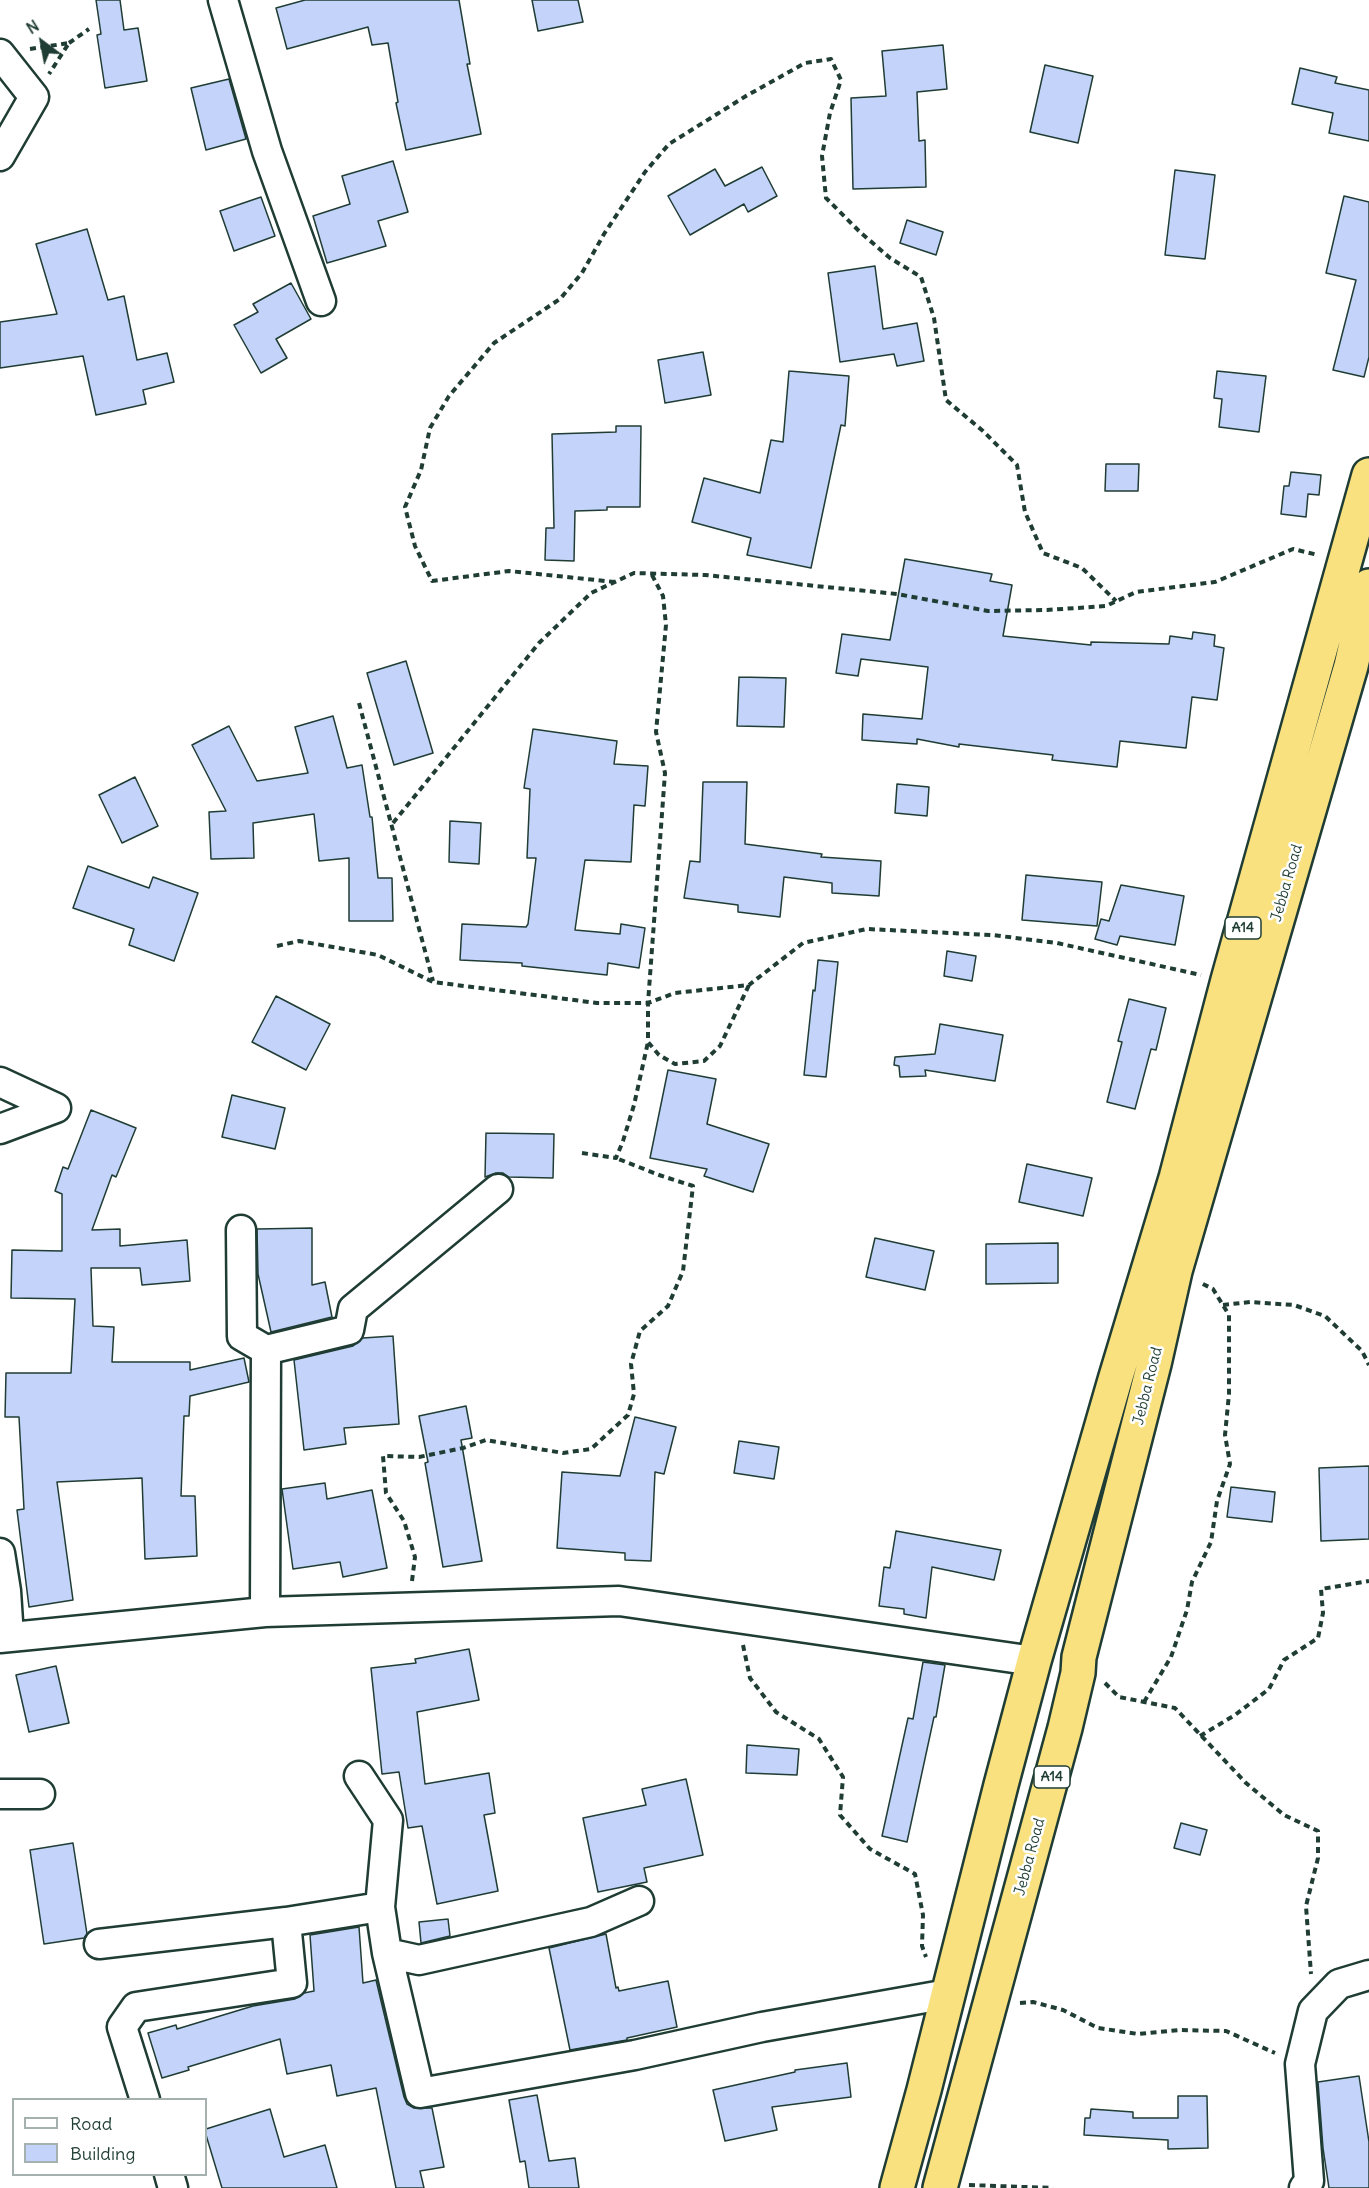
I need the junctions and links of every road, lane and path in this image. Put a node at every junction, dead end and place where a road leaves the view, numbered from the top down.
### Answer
1 (223, 0) edge
2 (89, 29) dead end
3 (69, 43) junction
4 (12, 52) edge
5 (34, 96) junction
6 (0, 156) edge
7 (321, 301) dead end
8 (1369, 475) edge
9 (1344, 561) junction
10 (651, 574) junction
11 (615, 582) junction
12 (1369, 586) edge
13 (1116, 601) junction
14 (359, 703) dead end
15 (393, 823) junction
16 (277, 946) dead end
17 (1228, 980) junction
18 (433, 982) junction
19 (749, 985) junction
20 (648, 1003) junction
21 (648, 1042) junction
22 (0, 1082) edge
23 (0, 1129) edge
24 (582, 1153) dead end
25 (616, 1158) junction
26 (498, 1189) dead end
27 (241, 1230) dead end
28 (1175, 1270) junction
29 (1223, 1305) junction
30 (266, 1350) junction
31 (1369, 1365) edge
32 (0, 1553) edge
33 (1369, 1581) edge
34 (410, 1607) junction
35 (265, 1612) junction
36 (741, 1618) junction
37 (4, 1637) edge
38 (1079, 1658) junction
39 (1034, 1661) junction
40 (1144, 1702) junction
41 (1200, 1736) junction
42 (359, 1776) dead end
43 (0, 1794) edge
44 (40, 1794) dead end
45 (639, 1901) dead end
46 (380, 1906) junction
47 (286, 1922) junction
48 (99, 1944) dead end
49 (387, 1953) junction
50 (1369, 1975) edge
51 (948, 1994) junction
52 (917, 2000) junction
53 (990, 2004) junction
54 (1313, 2011) junction
55 (1300, 2064) junction
56 (144, 2098) edge
57 (942, 2180) edge
58 (897, 2188) edge
59 (1053, 2188) edge
60 (1304, 2188) edge

1 - 7 street
2 - 3 path
3 - 4 path
3 - 5 path
4 - 5 street
5 - 6 street
8 - 9 highway, Jebba Road / A14
9 - 13 path
9 - 17 highway, Jebba Road / A14
10 - 11 path
10 - 13 path
10 - 20 path
11 - 13 path
11 - 15 path
12 - 28 highway, Jebba Road / A14
14 - 15 path
15 - 18 path
16 - 18 path
17 - 19 path
17 - 39 highway, Jebba Road / A14
18 - 20 path
19 - 20 path
19 - 21 path
20 - 21 path
21 - 25 path
22 - 23 street
24 - 25 path
25 - 34 path
26 - 30 street
27 - 30 street
28 - 29 path
28 - 38 highway, Jebba Road / A14
29 - 31 path
29 - 40 path
30 - 35 street
32 - 37 street
33 - 41 path
34 - 35 street
34 - 36 street
35 - 37 street
36 - 39 street
36 - 52 path
38 - 40 path
38 - 53 highway, Jebba Road / A14
39 - 51 highway, Jebba Road
40 - 41 path
41 - 54 path
42 - 46 street
43 - 44 street
45 - 49 street
46 - 47 street
46 - 49 street
47 - 48 street
47 - 56 street
49 - 52 street
50 - 54 street
51 - 52 street
51 - 58 highway, Jebba Road
53 - 55 path
53 - 57 highway, Jebba Road / A14
54 - 55 street
55 - 60 street
57 - 59 path

